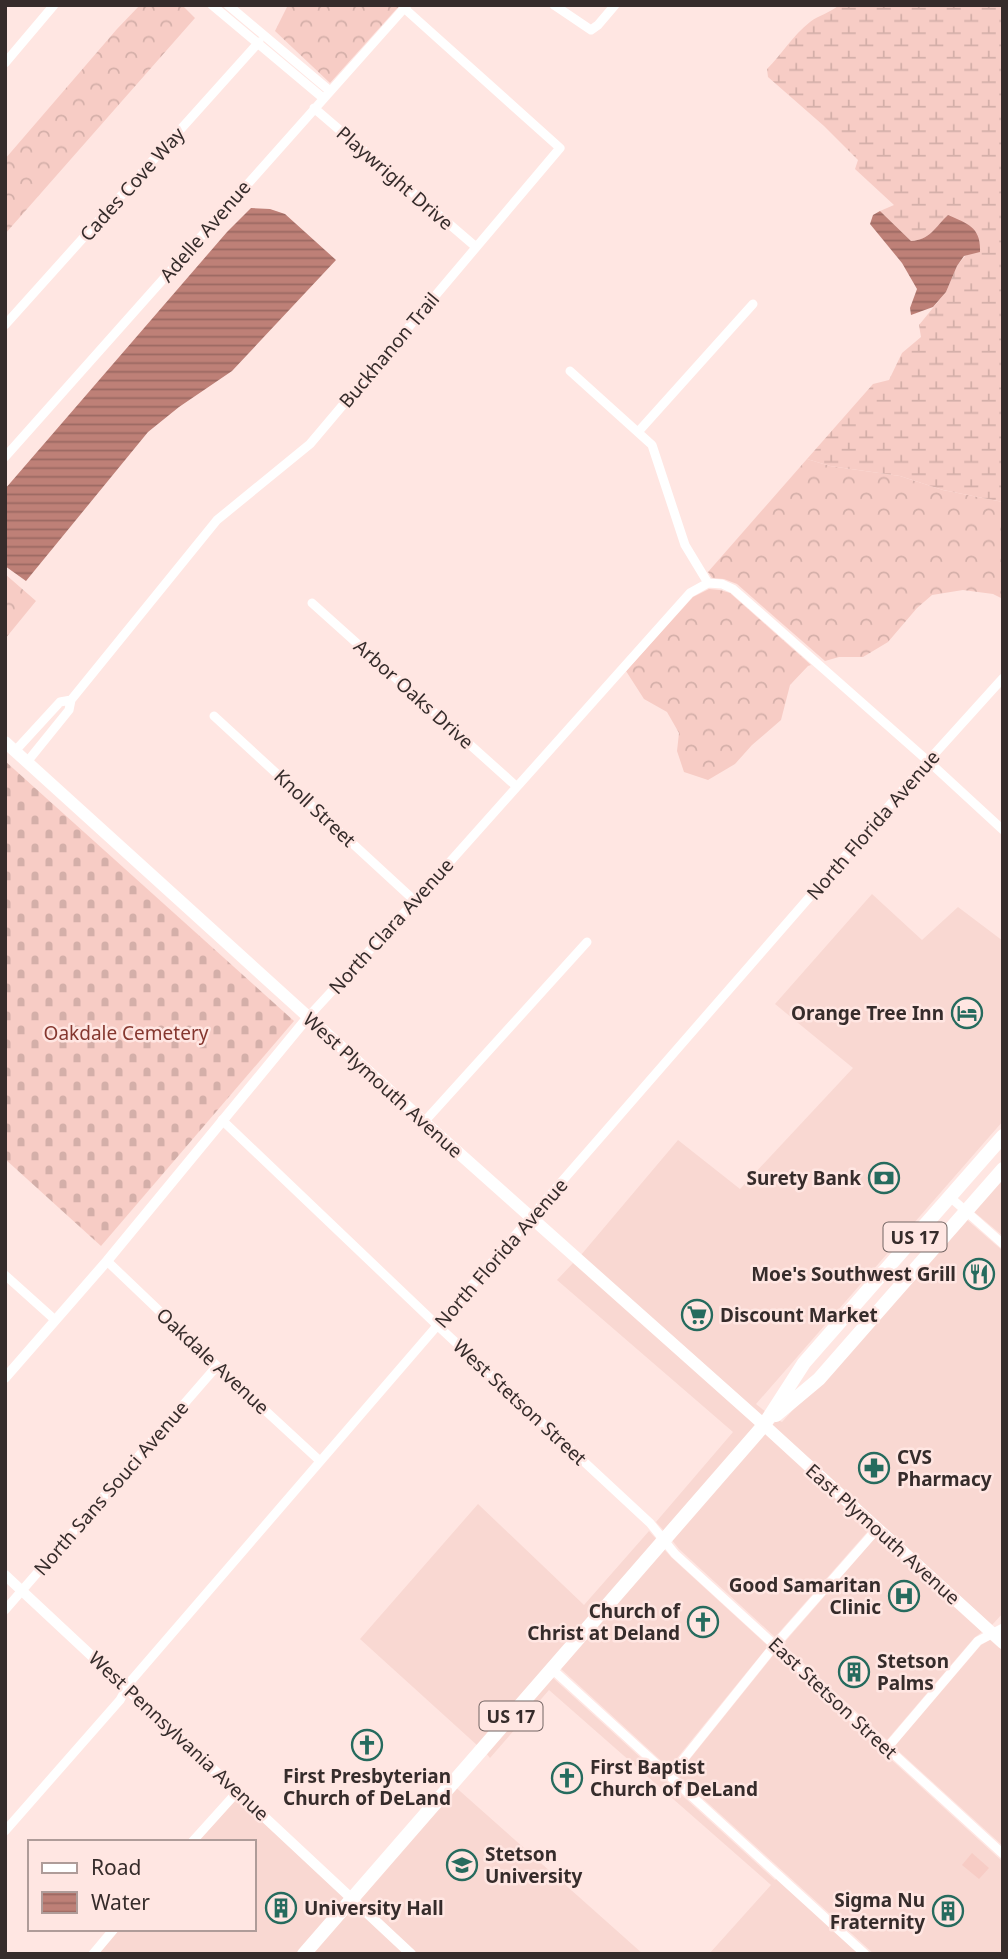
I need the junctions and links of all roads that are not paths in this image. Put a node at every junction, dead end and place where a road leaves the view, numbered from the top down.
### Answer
1 (54, 5) edge
2 (212, 5) edge
3 (228, 5) edge
4 (554, 5) edge
5 (615, 5) edge
6 (405, 6) edge
7 (259, 42) junction
8 (5, 63) edge
9 (327, 94) junction
10 (314, 108) junction
11 (476, 247) junction
12 (753, 304) dead end
13 (5, 325) edge
14 (570, 371) dead end
15 (638, 432) junction
16 (5, 457) edge
17 (708, 583) junction
18 (312, 603) dead end
19 (1003, 678) edge
20 (71, 700) junction
21 (214, 716) dead end
22 (10, 747) edge
23 (928, 761) junction
24 (27, 762) junction
25 (516, 786) junction
26 (1003, 830) edge
27 (415, 901) junction
28 (587, 942) dead end
29 (308, 1017) junction
30 (222, 1120) junction
31 (424, 1122) junction
32 (1003, 1136) edge
33 (1003, 1169) edge
34 (950, 1197) junction
35 (965, 1212) junction
36 (530, 1217) junction
37 (1003, 1244) edge
38 (107, 1261) junction
39 (5, 1275) edge
40 (54, 1319) junction
41 (438, 1326) junction
42 (217, 1366) junction
43 (5, 1378) edge
44 (764, 1425) junction
45 (320, 1461) junction
46 (877, 1529) junction
47 (664, 1540) junction
48 (5, 1575) edge
49 (22, 1590) junction
50 (5, 1609) edge
51 (997, 1630) edge
52 (1003, 1643) edge
53 (775, 1645) junction
54 (552, 1669) junction
55 (128, 1689) junction
56 (887, 1748) junction
57 (670, 1776) junction
58 (238, 1791) junction
59 (5, 1831) edge
60 (194, 1840) edge
61 (1003, 1854) edge
62 (352, 1898) junction
63 (112, 1931) edge
64 (93, 1954) edge
65 (304, 1954) edge
66 (411, 1954) edge
67 (865, 1954) edge

1 - 8 street
2 - 7 street
3 - 9 street
4 - 5 street
6 - 9 street, Adelle Avenue
6 - 11 street, Buckhanon Trail
7 - 9 street
7 - 13 street, Cades Cove Way
9 - 10 street, Adelle Avenue
10 - 11 street, Playwright Drive
10 - 16 street, Adelle Avenue
11 - 20 street, Buckhanon Trail
12 - 15 street
14 - 15 street
15 - 17 street
17 - 23 street
17 - 25 street, North Clara Avenue
18 - 25 street, Arbor Oaks Drive
19 - 23 street, North Florida Avenue
20 - 22 street, Buckhanon Trail
20 - 24 street, Buckhanon Trail
21 - 27 street, Knoll Street
22 - 24 main road, West Plymouth Avenue
23 - 26 street
23 - 36 street, North Florida Avenue
24 - 29 main road, West Plymouth Avenue
25 - 27 street, North Clara Avenue
27 - 29 street, North Clara Avenue
28 - 31 street
29 - 30 street, North Clara Avenue
29 - 31 main road, West Plymouth Avenue
30 - 38 street, North Clara Avenue
30 - 41 street, West Stetson Street
31 - 36 main road, West Plymouth Avenue
32 - 34 main road, US 17
33 - 35 main road, US 17
34 - 35 street
34 - 44 main road, US 17
35 - 37 street
35 - 44 main road, US 17
36 - 41 street, North Florida Avenue
36 - 44 main road, West Plymouth Avenue
38 - 40 street, North Clara Avenue
38 - 42 street, Oakdale Avenue
39 - 40 street
40 - 43 street, North Clara Avenue
41 - 45 street, North Florida Avenue
41 - 47 street, West Stetson Street
42 - 45 street, Oakdale Avenue
42 - 49 street, North Sans Souci Avenue
44 - 46 main road, East Plymouth Avenue
44 - 47 main road, US 17
45 - 55 street, North Florida Avenue
46 - 51 main road, East Plymouth Avenue
46 - 53 street
47 - 53 street, East Stetson Street
47 - 54 main road, US 17
48 - 49 street, West Pennsylvania Avenue
49 - 50 street, North Sans Souci Avenue
49 - 55 street, West Pennsylvania Avenue
51 - 52 main road, East Plymouth Avenue
51 - 56 street
53 - 56 street, East Stetson Street
53 - 57 street
54 - 57 street
54 - 62 main road, US 17
55 - 58 street, West Pennsylvania Avenue
55 - 59 street, North Florida Avenue
56 - 61 street, East Stetson Street
57 - 67 street
58 - 60 street
58 - 62 street, West Pennsylvania Avenue
62 - 65 main road, US 17
62 - 66 street, West Pennsylvania Avenue
63 - 64 street

